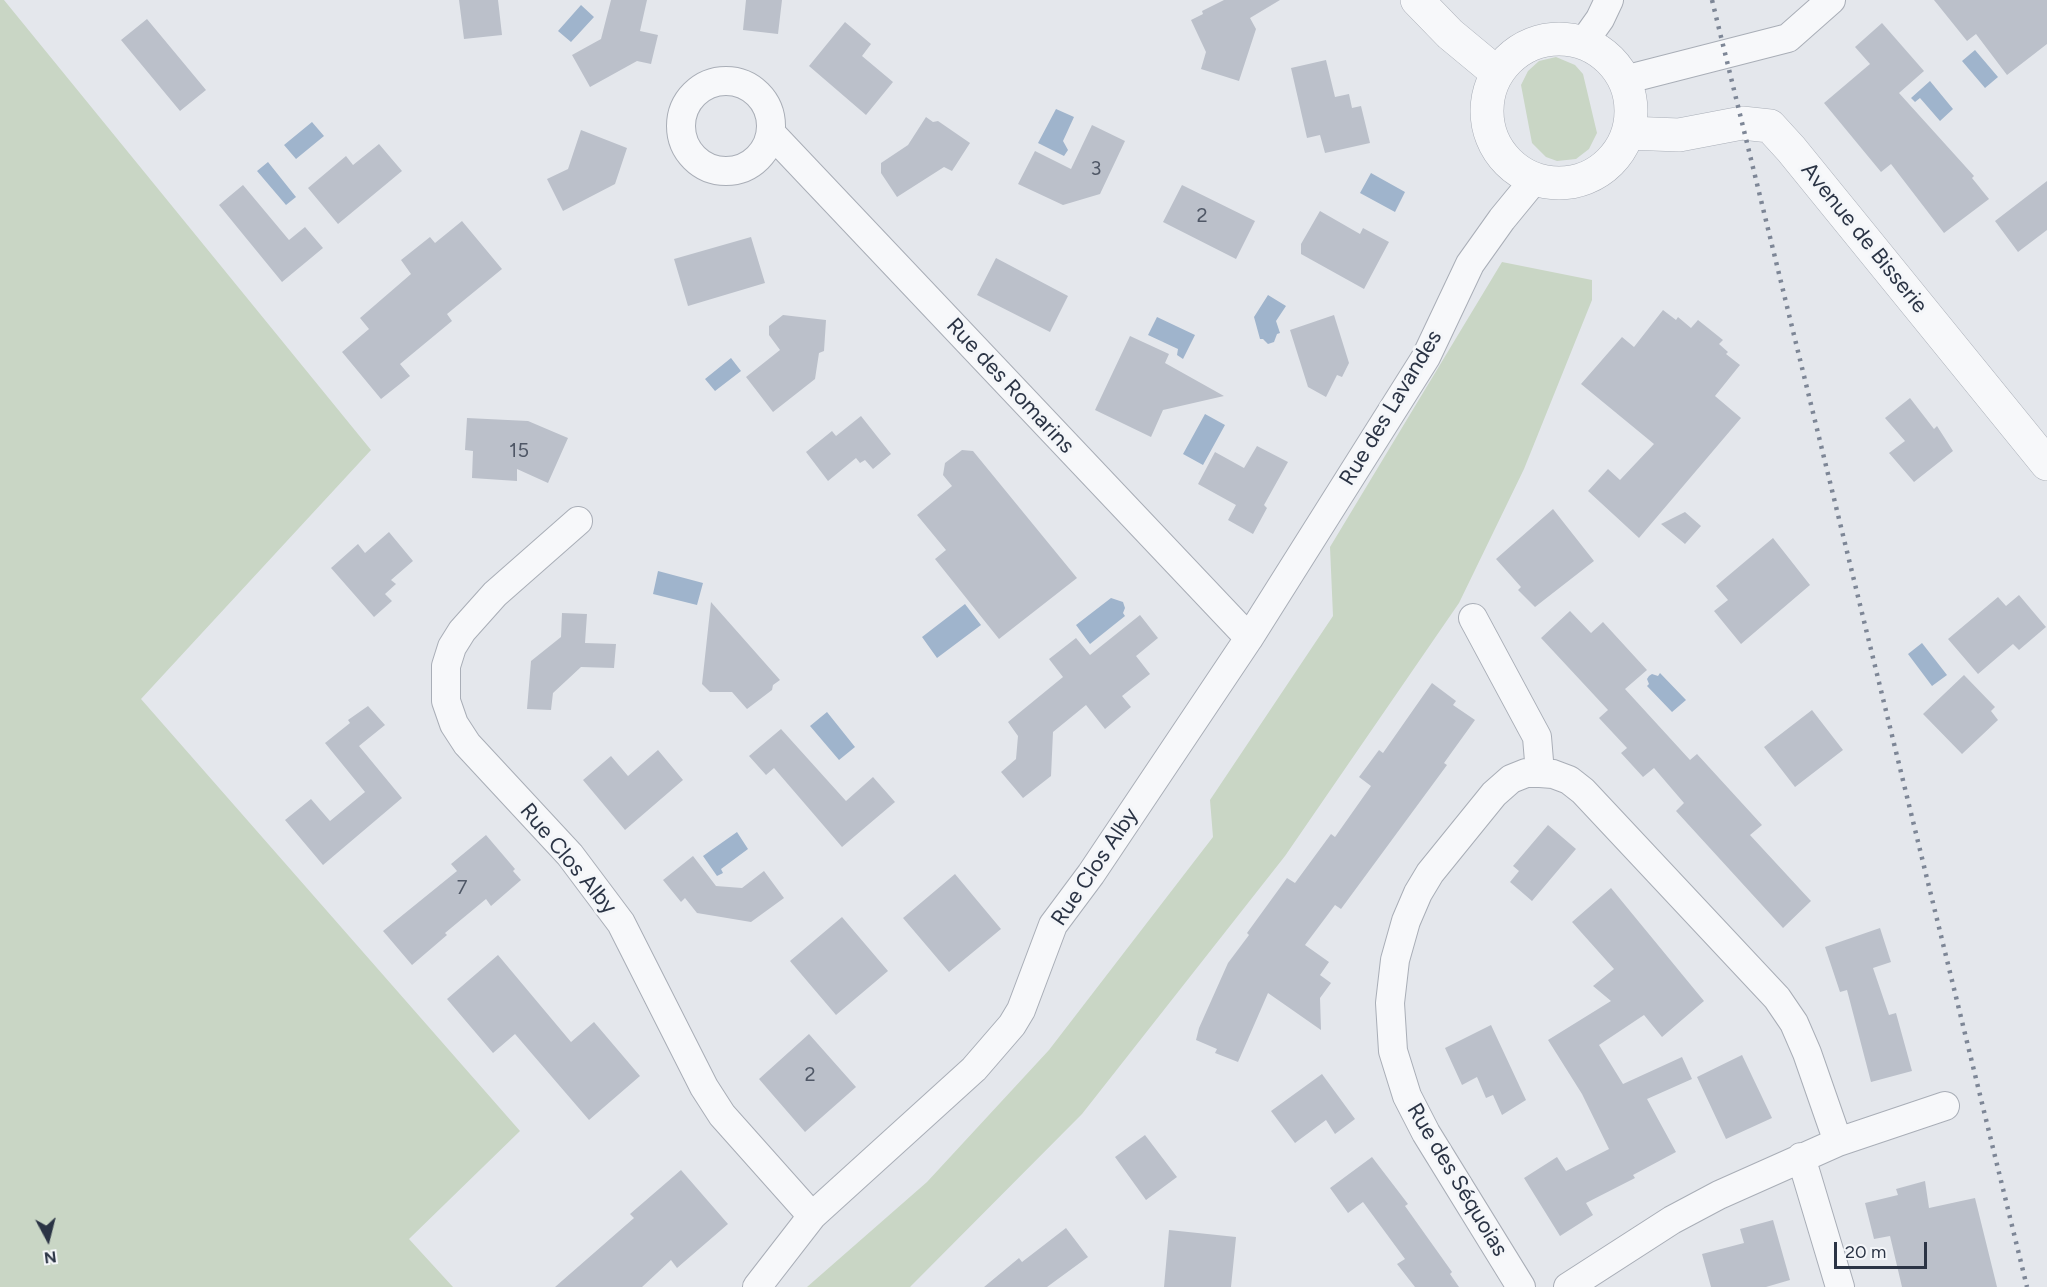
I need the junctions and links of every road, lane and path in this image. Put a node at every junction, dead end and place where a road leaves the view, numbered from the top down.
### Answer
1 (1417, 0) edge
2 (1609, 0) edge
3 (1831, 0) edge
4 (1583, 43) junction
5 (1497, 73) junction
6 (1624, 80) junction
7 (771, 133) dead end
8 (1628, 134) junction
9 (1534, 180) junction
10 (2047, 464) edge
11 (578, 521) dead end
12 (1473, 618) dead end
13 (1249, 638) junction
14 (1540, 773) junction
15 (1945, 1106) dead end
16 (1838, 1142) junction
17 (1801, 1157) junction
18 (812, 1216) junction
19 (757, 1287) edge
20 (1521, 1287) edge
21 (1568, 1287) edge
22 (1840, 1287) edge

1 - 5 street
2 - 4 street
3 - 6 street
4 - 5 street
4 - 6 street
5 - 9 street
6 - 8 street
7 - 13 street, Rue des Romarins
8 - 9 street
8 - 10 street, Avenue de Bisserie
9 - 13 street, Rue des Lavandes
11 - 18 street, Rue Clos Alby
12 - 14 street
13 - 18 street, Rue Clos Alby
14 - 16 street, Rue des Séquoias
14 - 20 street, Rue des Séquoias
15 - 16 street
16 - 17 street
17 - 21 street
17 - 22 street
18 - 19 street, Rue Clos Alby

